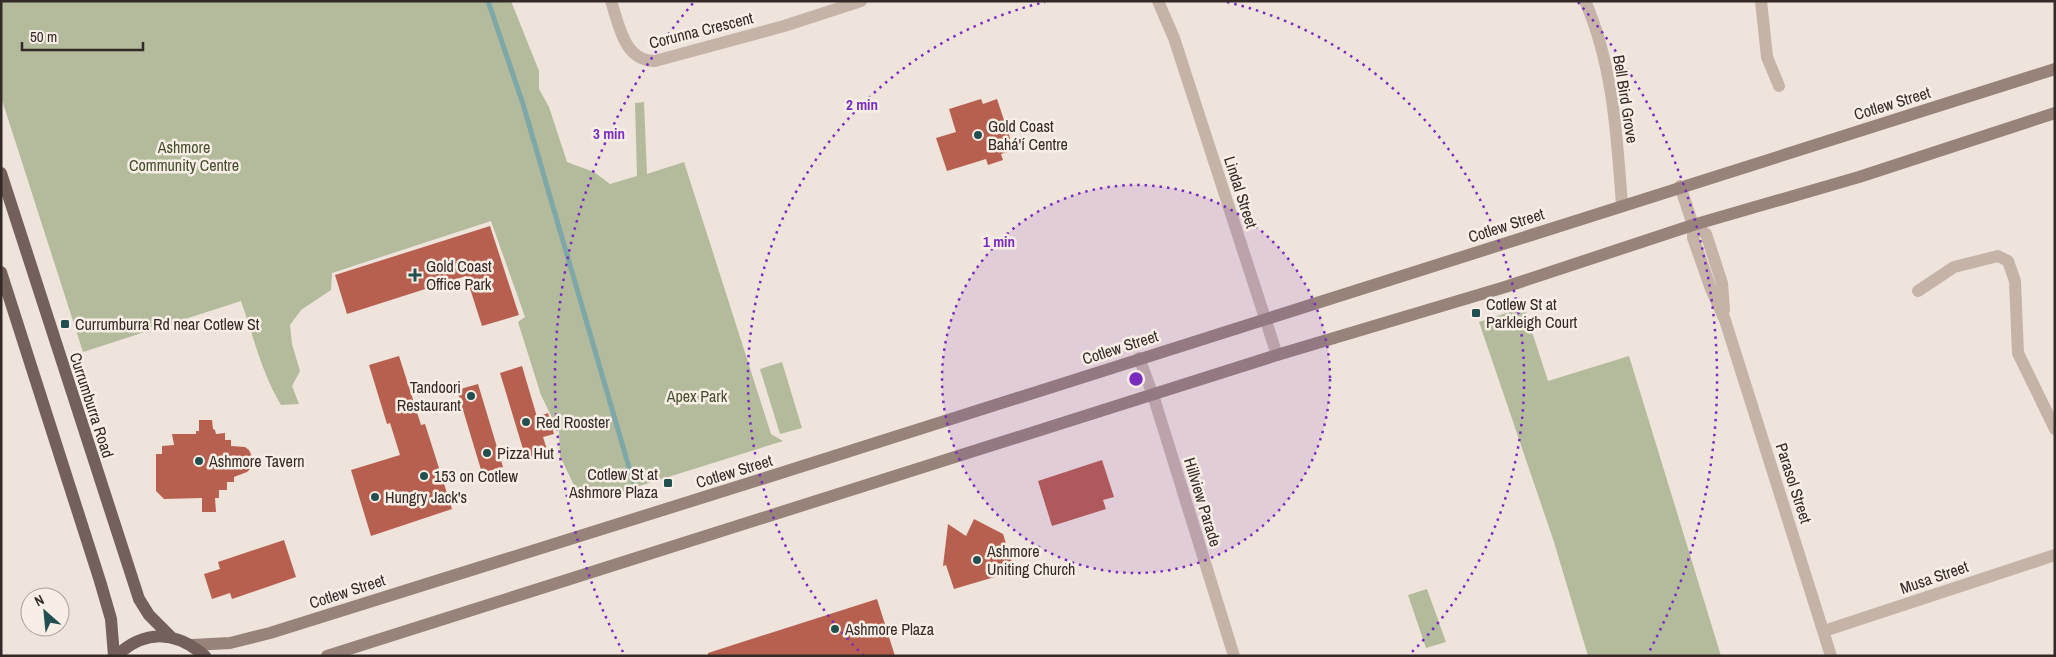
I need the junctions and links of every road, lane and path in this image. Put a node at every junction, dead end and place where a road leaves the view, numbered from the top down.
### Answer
1 (611, 1) edge
2 (861, 1) edge
3 (1158, 1) edge
4 (1169, 1) edge
5 (1585, 1) edge
6 (1761, 1) edge
7 (1174, 38) junction
8 (2055, 69) edge
9 (1778, 86) dead end
10 (2055, 113) edge
11 (1, 173) edge
12 (1680, 186) junction
13 (1622, 205) junction
14 (1693, 225) junction
15 (1, 272) edge
16 (1918, 291) dead end
17 (1265, 318) junction
18 (1277, 355) junction
19 (1139, 358) junction
20 (1153, 395) junction
21 (2055, 429) edge
22 (2055, 555) edge
23 (1824, 631) junction
24 (171, 637) junction
25 (192, 645) junction
26 (116, 656) edge
27 (205, 656) edge
28 (327, 656) edge
29 (1234, 656) edge
30 (1831, 656) edge

1 - 2 street, Corunna Crescent
3 - 7 street, Lindal Street
4 - 7 street, Lindal Street
5 - 13 street, Bell Bird Grove
6 - 9 street
7 - 17 street, Lindal Street
8 - 12 main road, Cotlew Street
10 - 14 main road
11 - 24 main road, Currumburra Road
12 - 13 main road, Cotlew Street
12 - 14 street, Parasol Street
13 - 17 main road, Cotlew Street
14 - 18 main road
14 - 23 street, Parasol Street
15 - 26 main road
16 - 21 street
17 - 18 street, Lindal Street
17 - 19 main road, Cotlew Street
18 - 20 main road
19 - 20 street, Hillview Parade
19 - 25 main road, Cotlew Street
20 - 28 main road
20 - 29 street, Hillview Parade
22 - 23 street, Musa Street
23 - 30 street, Parasol Street
24 - 25 main road
24 - 26 main road
25 - 27 main road

